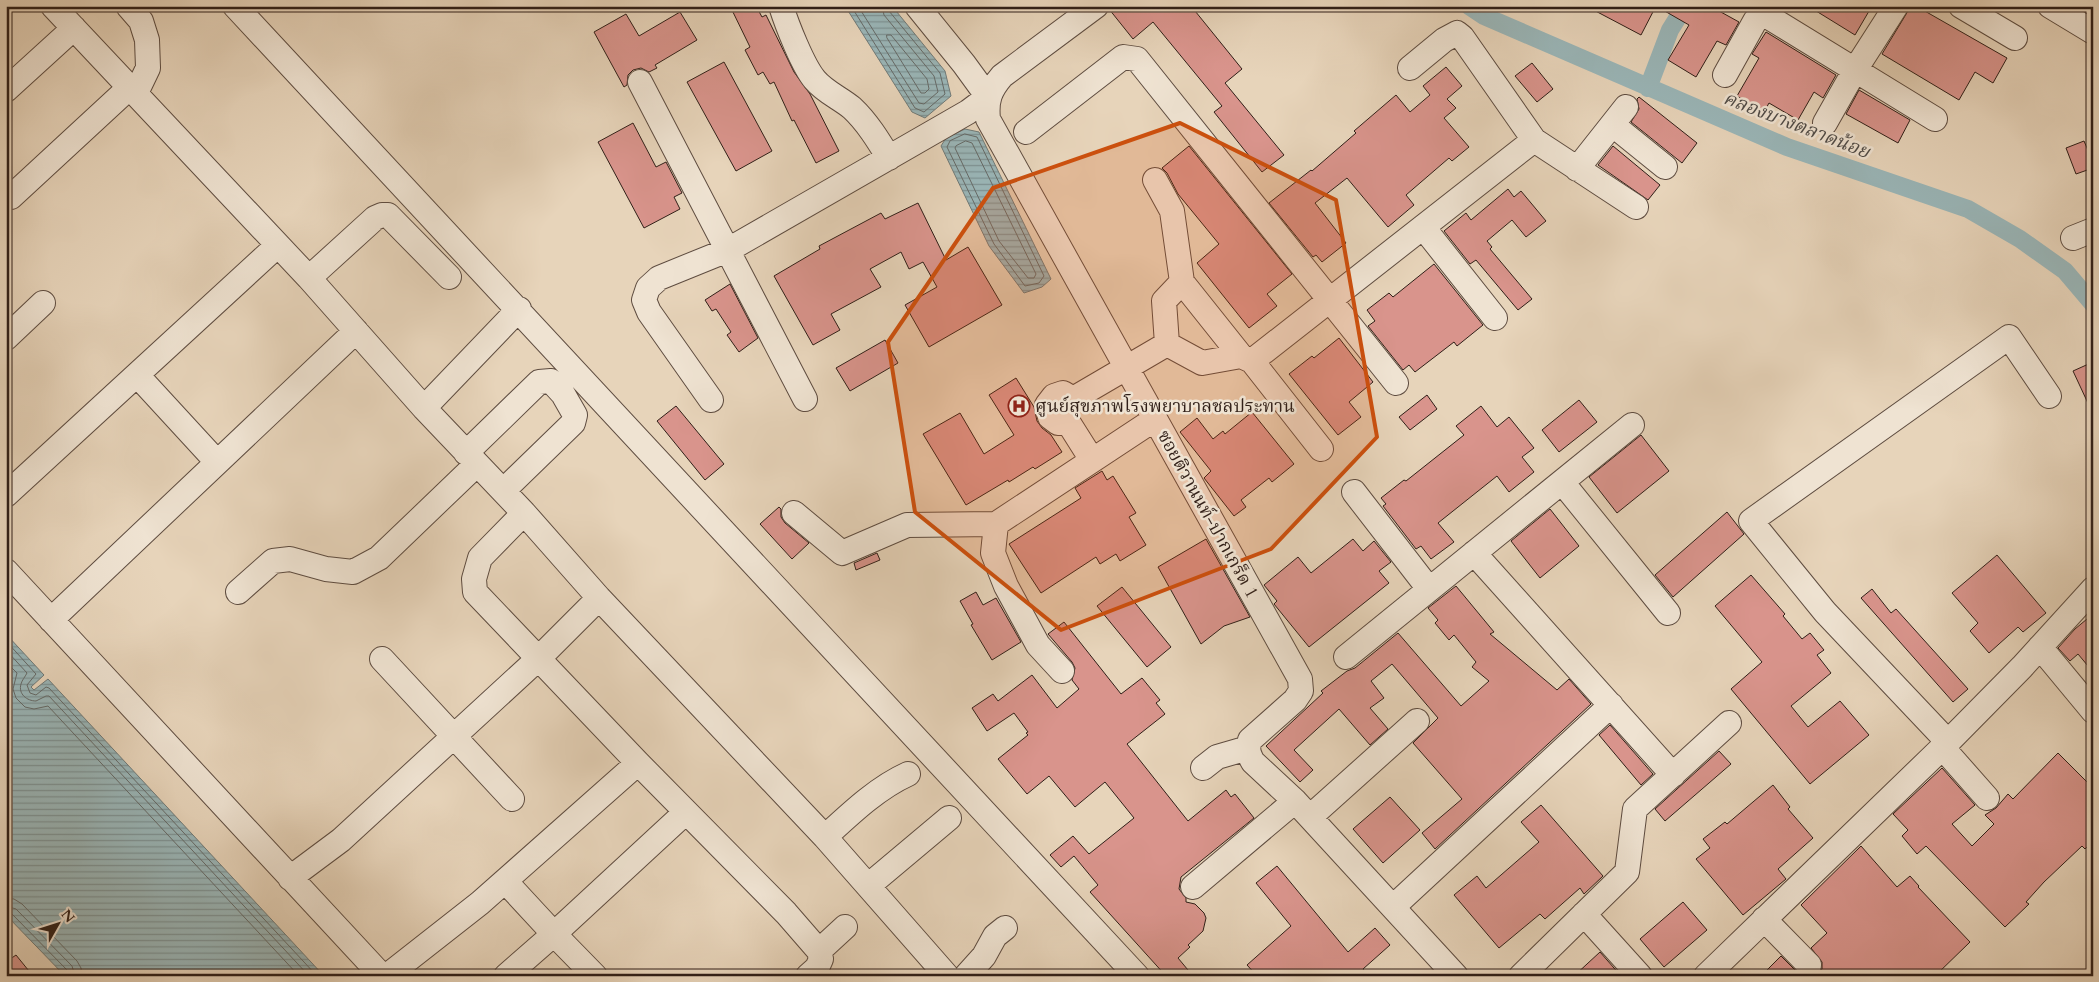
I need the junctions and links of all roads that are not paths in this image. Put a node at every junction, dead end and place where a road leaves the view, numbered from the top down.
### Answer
1 (53, 6) edge
2 (128, 6) edge
3 (235, 6) edge
4 (781, 6) edge
5 (917, 6) edge
6 (1096, 6) edge
7 (1896, 6) edge
8 (1961, 6) edge
9 (2050, 6) edge
10 (74, 28) junction
11 (2093, 32) edge
12 (2016, 38) dead end
13 (1410, 68) dead end
14 (1855, 70) junction
15 (1725, 75) dead end
16 (640, 82) dead end
17 (6, 90) edge
18 (133, 90) junction
19 (988, 97) junction
20 (1935, 119) dead end
21 (1825, 122) dead end
22 (1026, 132) dead end
23 (1534, 140) junction
24 (889, 158) junction
25 (1665, 167) dead end
26 (1577, 168) junction
27 (1155, 180) dead end
28 (12, 197) dead end
29 (1636, 207) dead end
30 (1423, 227) junction
31 (278, 245) junction
32 (728, 250) junction
33 (449, 277) dead end
34 (308, 278) junction
35 (1182, 282) junction
36 (1330, 300) junction
37 (43, 303) dead end
38 (518, 309) junction
39 (1495, 318) dead end
40 (356, 331) junction
41 (6, 338) edge
42 (1167, 344) junction
43 (1247, 359) junction
44 (1127, 367) junction
45 (137, 375) junction
46 (1396, 383) dead end
47 (2049, 396) dead end
48 (805, 399) dead end
49 (711, 400) dead end
50 (424, 408) junction
51 (1155, 419) junction
52 (1632, 425) dead end
53 (1321, 450) dead end
54 (472, 459) junction
55 (1092, 460) junction
56 (217, 462) junction
57 (1562, 482) junction
58 (503, 491) junction
59 (1354, 492) dead end
60 (6, 495) edge
61 (524, 513) junction
62 (794, 514) dead end
63 (996, 524) junction
64 (1474, 553) junction
65 (6, 571) edge
66 (1429, 589) junction
67 (2093, 589) edge
68 (238, 592) dead end
69 (599, 598) junction
70 (1668, 613) dead end
71 (51, 620) junction
72 (2040, 647) junction
73 (1346, 657) dead end
74 (538, 658) junction
75 (382, 660) dead end
76 (1062, 671) dead end
77 (1611, 705) junction
78 (2093, 711) edge
79 (1417, 721) dead end
80 (1729, 723) dead end
81 (454, 735) junction
82 (1945, 745) junction
83 (1248, 748) junction
84 (638, 763) junction
85 (1203, 768) dead end
86 (908, 774) dead end
87 (1674, 775) junction
88 (1987, 798) dead end
89 (512, 799) dead end
90 (1303, 809) junction
91 (686, 812) junction
92 (949, 818) dead end
93 (825, 837) junction
94 (290, 878) junction
95 (506, 881) junction
96 (868, 886) junction
97 (1193, 887) dead end
98 (1393, 907) junction
99 (1584, 914) junction
100 (1764, 919) junction
101 (846, 927) dead end
102 (1005, 928) dead end
103 (554, 934) junction
104 (819, 951) junction
105 (1809, 965) dead end
106 (382, 976) edge
107 (387, 976) edge
108 (506, 976) edge
109 (595, 976) edge
110 (808, 976) edge
111 (947, 976) edge
112 (966, 976) edge
113 (1137, 976) edge
114 (1456, 976) edge
115 (1521, 976) edge
116 (1640, 976) edge
117 (1706, 976) edge

1 - 10 street
2 - 18 street
3 - 38 street
4 - 24 street
5 - 19 street
6 - 19 street
7 - 14 street
8 - 12 street
9 - 11 street
10 - 17 street
10 - 18 street
13 - 23 street
14 - 15 street
14 - 20 street
14 - 21 street
16 - 32 street
18 - 28 street
18 - 31 street
19 - 24 street
19 - 44 street, ซอยติวานนท์-ปากเกร็ด 1
22 - 36 street
23 - 26 street
23 - 30 street
24 - 32 street
25 - 26 street
26 - 29 street
27 - 35 street
30 - 36 street
30 - 39 street
31 - 34 street
31 - 45 street
32 - 48 street
32 - 49 street
33 - 34 street
34 - 40 street
35 - 42 street
35 - 43 street
36 - 43 street
36 - 46 street
37 - 41 street
38 - 50 street
38 - 113 street
40 - 50 street
40 - 56 street
42 - 43 street
42 - 44 street
43 - 53 street
44 - 51 street, ซอยติวานนท์-ปากเกร็ด 1
44 - 55 street
45 - 56 street
45 - 60 street
47 - 82 street
50 - 54 street
51 - 55 street
51 - 83 street, ซอยติวานนท์-ปากเกร็ด 1
52 - 57 street
54 - 58 street
54 - 58 street
54 - 68 street
55 - 63 street
56 - 71 street
57 - 64 street
57 - 70 street
58 - 61 street
59 - 66 street
61 - 69 street
61 - 74 street
62 - 63 street
63 - 76 street
64 - 66 street
64 - 77 street
65 - 71 street
66 - 73 street
67 - 72 street
69 - 74 street
69 - 93 street
71 - 94 street
72 - 78 street
72 - 82 street
74 - 81 street
74 - 84 street
75 - 81 street
77 - 87 street
77 - 98 street
79 - 90 street
80 - 87 street
81 - 89 street
81 - 94 street
82 - 88 street
82 - 100 street
83 - 85 street
83 - 90 street
84 - 91 street
84 - 95 street
86 - 93 street
87 - 99 street
90 - 97 street
90 - 98 street
91 - 103 street
91 - 104 street
92 - 96 street
93 - 96 street
94 - 106 street
95 - 103 street
95 - 107 street
96 - 111 street
98 - 114 street
99 - 115 street
99 - 116 street
100 - 105 street
100 - 117 street
101 - 104 street
102 - 112 street
103 - 108 street
103 - 109 street
104 - 110 street

